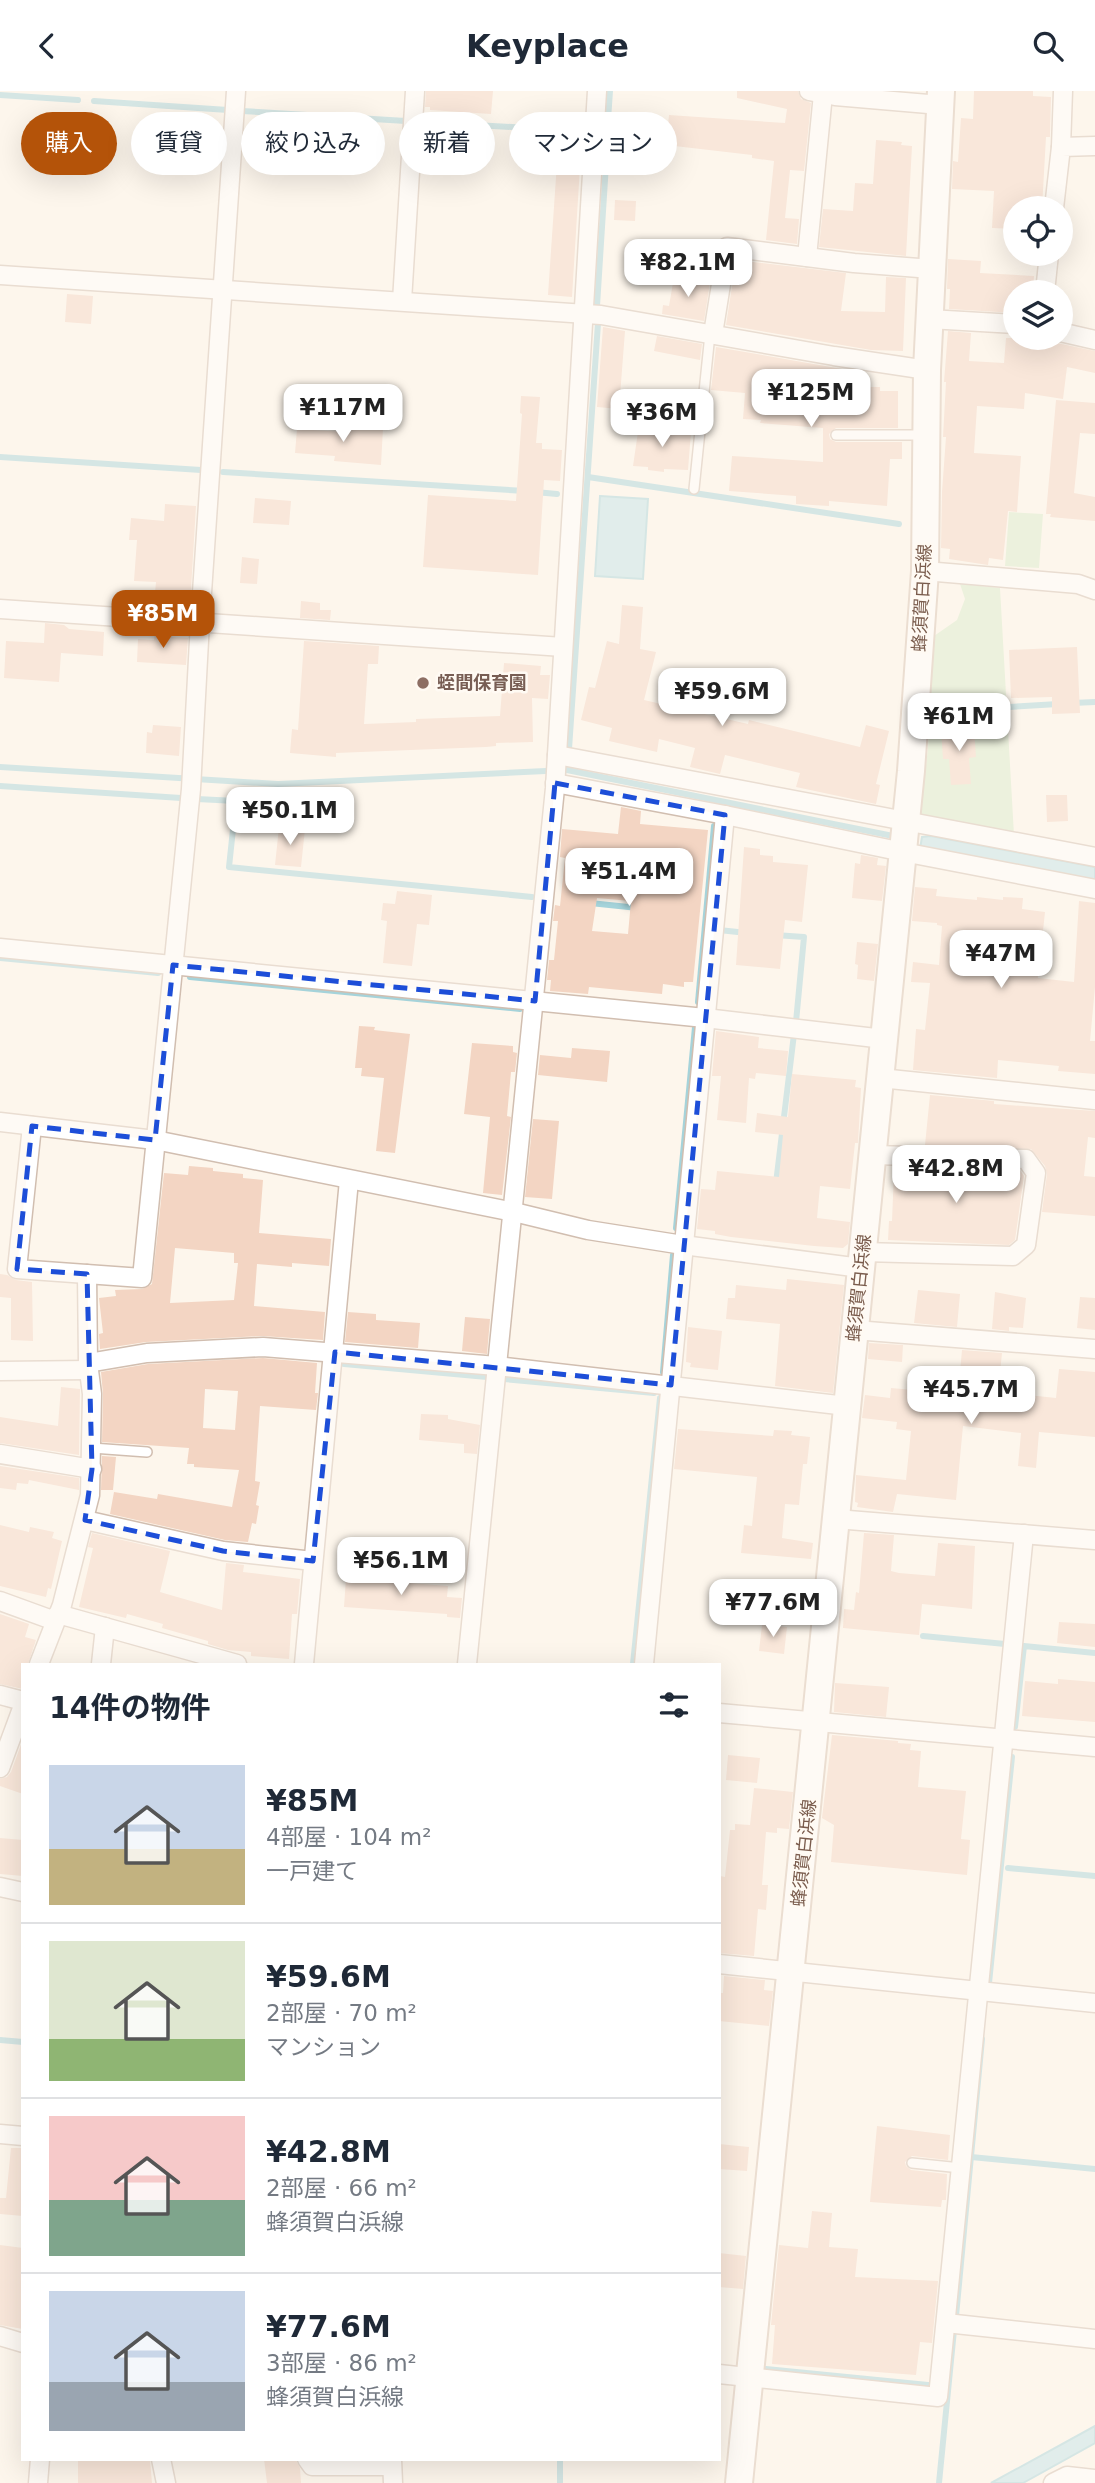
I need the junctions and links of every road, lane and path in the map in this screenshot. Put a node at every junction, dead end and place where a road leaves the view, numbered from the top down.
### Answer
1 (236, 91) edge
2 (415, 91) edge
3 (597, 91) edge
4 (1063, 91) edge
5 (819, 92) edge
6 (940, 98) edge
7 (1095, 146) edge
8 (1061, 147) junction
9 (1055, 196) edge
10 (807, 257) junction
11 (932, 269) junction
12 (0, 275) edge
13 (222, 289) junction
14 (401, 301) junction
15 (584, 314) junction
16 (929, 319) junction
17 (1003, 323) edge
18 (711, 334) junction
19 (1073, 335) edge
20 (1095, 340) edge
21 (927, 369) junction
22 (836, 435) dead end
23 (927, 435) junction
24 (694, 489) dead end
25 (925, 571) junction
26 (1095, 590) edge
27 (0, 609) edge
28 (200, 622) junction
29 (563, 647) junction
30 (556, 769) junction
31 (725, 815) junction
32 (906, 822) junction
33 (903, 852) junction
34 (1095, 857) edge
35 (1095, 889) edge
36 (0, 948) edge
37 (173, 965) junction
38 (535, 1001) junction
39 (705, 1018) junction
40 (884, 1039) junction
41 (880, 1078) junction
42 (1095, 1100) edge
43 (0, 1122) edge
44 (32, 1126) junction
45 (155, 1140) junction
46 (873, 1155) junction
47 (349, 1180) junction
48 (514, 1212) junction
49 (683, 1245) junction
50 (862, 1260) junction
51 (8, 1268) edge
52 (87, 1274) junction
53 (855, 1330) junction
54 (1095, 1349) edge
55 (335, 1352) junction
56 (88, 1366) junction
57 (497, 1366) junction
58 (0, 1371) edge
59 (671, 1385) junction
60 (847, 1406) junction
61 (92, 1448) junction
62 (147, 1452) dead end
63 (0, 1454) edge
64 (92, 1468) junction
65 (836, 1519) junction
66 (85, 1520) junction
67 (1024, 1534) junction
68 (1095, 1540) edge
69 (313, 1560) junction
70 (0, 1601) edge
71 (57, 1617) junction
72 (105, 1627) junction
73 (39, 1663) edge
74 (101, 1663) edge
75 (233, 1663) edge
76 (304, 1663) edge
77 (467, 1663) edge
78 (644, 1663) edge
79 (0, 1695) edge
80 (21, 1703) edge
81 (21, 1710) edge
82 (721, 1713) edge
83 (817, 1722) junction
84 (1004, 1738) junction
85 (1095, 1747) edge
86 (0, 1768) edge
87 (0, 1887) edge
88 (21, 1892) edge
89 (721, 1964) edge
90 (792, 1971) junction
91 (979, 1990) junction
92 (1095, 2003) edge
93 (0, 2133) edge
94 (21, 2136) edge
95 (912, 2163) dead end
96 (961, 2168) junction
97 (946, 2323) junction
98 (0, 2336) edge
99 (1095, 2339) edge
100 (21, 2342) edge
101 (721, 2374) edge
102 (750, 2377) junction
103 (40, 2461) edge
104 (161, 2461) edge
105 (308, 2461) edge
106 (392, 2469) edge
107 (1095, 2479) edge
108 (1062, 2481) edge
109 (38, 2483) edge
110 (166, 2483) edge
111 (739, 2483) edge

1 - 13 street
2 - 14 street
3 - 15 street
4 - 8 street
5 - 6 street
5 - 10 street
6 - 11 main road, 蜂須賀白浜線
7 - 8 street
8 - 9 street
10 - 11 street
10 - 18 street
11 - 16 main road, 蜂須賀白浜線
12 - 13 street
13 - 14 street
13 - 28 street
14 - 15 street
15 - 18 street
15 - 29 street
16 - 17 street
16 - 21 main road, 蜂須賀白浜線
18 - 21 street
18 - 24 lane
19 - 20 street
21 - 23 main road, 蜂須賀白浜線
22 - 23 lane
23 - 25 main road, 蜂須賀白浜線
25 - 26 street
25 - 32 main road, 蜂須賀白浜線
27 - 28 street
28 - 29 street
28 - 37 street
29 - 30 street
30 - 31 street
30 - 32 street
30 - 38 street
31 - 33 street
31 - 39 street
32 - 33 main road, 蜂須賀白浜線
32 - 34 street
33 - 35 street
33 - 40 main road, 蜂須賀白浜線
36 - 37 street
37 - 38 street
37 - 45 street
38 - 39 street
38 - 48 street
39 - 40 street
39 - 49 street
40 - 41 main road, 蜂須賀白浜線
41 - 42 street
41 - 46 main road, 蜂須賀白浜線
43 - 44 street
44 - 45 street
44 - 51 street
45 - 47 street
45 - 52 street
46 - 50 main road, 蜂須賀白浜線
46 - 50 street
47 - 48 street
47 - 55 street
48 - 49 street
48 - 57 street
49 - 50 street
49 - 59 street
50 - 53 main road, 蜂須賀白浜線
51 - 52 street
52 - 56 street
53 - 54 street
53 - 60 main road, 蜂須賀白浜線
55 - 56 street
55 - 57 street
55 - 69 street
56 - 58 street
56 - 61 street
57 - 59 street
57 - 77 street
59 - 60 street
59 - 78 street
60 - 65 main road, 蜂須賀白浜線
61 - 62 lane
61 - 64 street
63 - 64 street
64 - 66 street
65 - 67 street
65 - 83 main road, 蜂須賀白浜線
66 - 69 street
66 - 71 street
67 - 68 street
67 - 84 street
69 - 76 street
70 - 71 street
71 - 72 street
71 - 73 street
72 - 74 street
72 - 75 street
79 - 80 street
81 - 86 street
82 - 83 street
83 - 84 street
83 - 90 main road, 蜂須賀白浜線
84 - 85 street
84 - 91 street
87 - 88 street
89 - 90 street
90 - 91 street
90 - 102 main road, 蜂須賀白浜線
91 - 92 street
91 - 96 street
93 - 94 street
95 - 96 lane
96 - 97 street
97 - 99 street
97 - 102 street
98 - 100 street
101 - 102 street
102 - 111 main road, 蜂須賀白浜線
103 - 109 street
104 - 110 street
105 - 106 street
107 - 108 street

